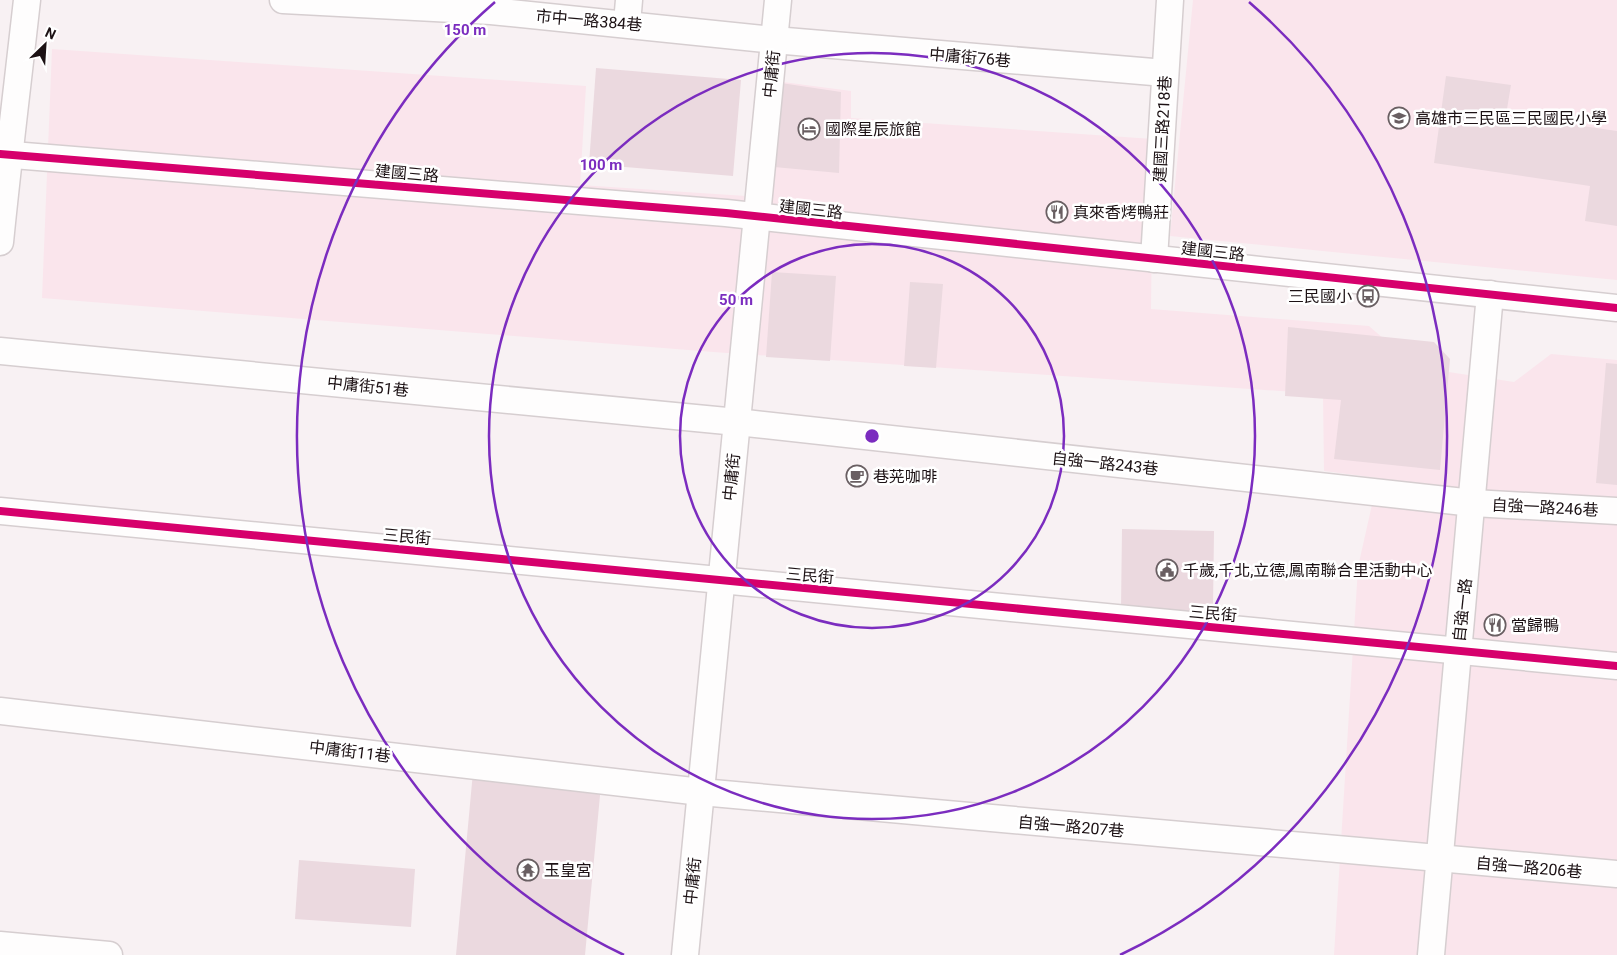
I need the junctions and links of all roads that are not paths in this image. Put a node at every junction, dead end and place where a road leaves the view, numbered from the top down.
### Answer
1 (27, 0) edge
2 (283, 0) edge
3 (778, 0) edge
4 (1170, 0) edge
5 (491, 6) edge
6 (628, 12) edge
7 (774, 40) junction
8 (1165, 73) junction
9 (4, 154) edge
10 (756, 217) junction
11 (0, 242) edge
12 (1154, 259) junction
13 (1490, 294) junction
14 (1617, 308) edge
15 (0, 351) edge
16 (736, 422) junction
17 (1472, 503) junction
18 (0, 511) edge
19 (1617, 511) edge
20 (721, 580) junction
21 (1458, 651) junction
22 (1617, 666) edge
23 (0, 711) edge
24 (701, 792) junction
25 (1440, 860) junction
26 (1617, 874) edge
27 (0, 945) edge
28 (109, 955) edge
29 (685, 955) edge
30 (1431, 955) edge

1 - 9 street
2 - 5 street, 市中一路384巷
3 - 7 street, 中庸街
4 - 8 street, 建國三路218巷
5 - 6 street, 市中一路384巷
6 - 7 street, 市中一路384巷
7 - 8 street, 中庸街76巷
7 - 10 street, 中庸街
8 - 12 street, 建國三路218巷
9 - 10 street, 建國三路
9 - 11 street
10 - 12 street, 建國三路
10 - 16 street, 中庸街
12 - 13 street, 建國三路
13 - 14 street, 建國三路
13 - 17 street, 自強一路
15 - 16 street, 中庸街51巷
16 - 17 street, 自強一路243巷
16 - 20 street, 中庸街
17 - 19 street, 自強一路246巷
17 - 21 street, 自強一路
18 - 20 street, 三民街
20 - 21 street, 三民街
20 - 24 street, 中庸街
21 - 22 street, 三民街
21 - 25 street, 自強一路
23 - 24 street, 中庸街11巷
24 - 25 street, 自強一路207巷
24 - 29 street, 中庸街
25 - 26 street, 自強一路206巷
25 - 30 street, 自強一路
27 - 28 street

